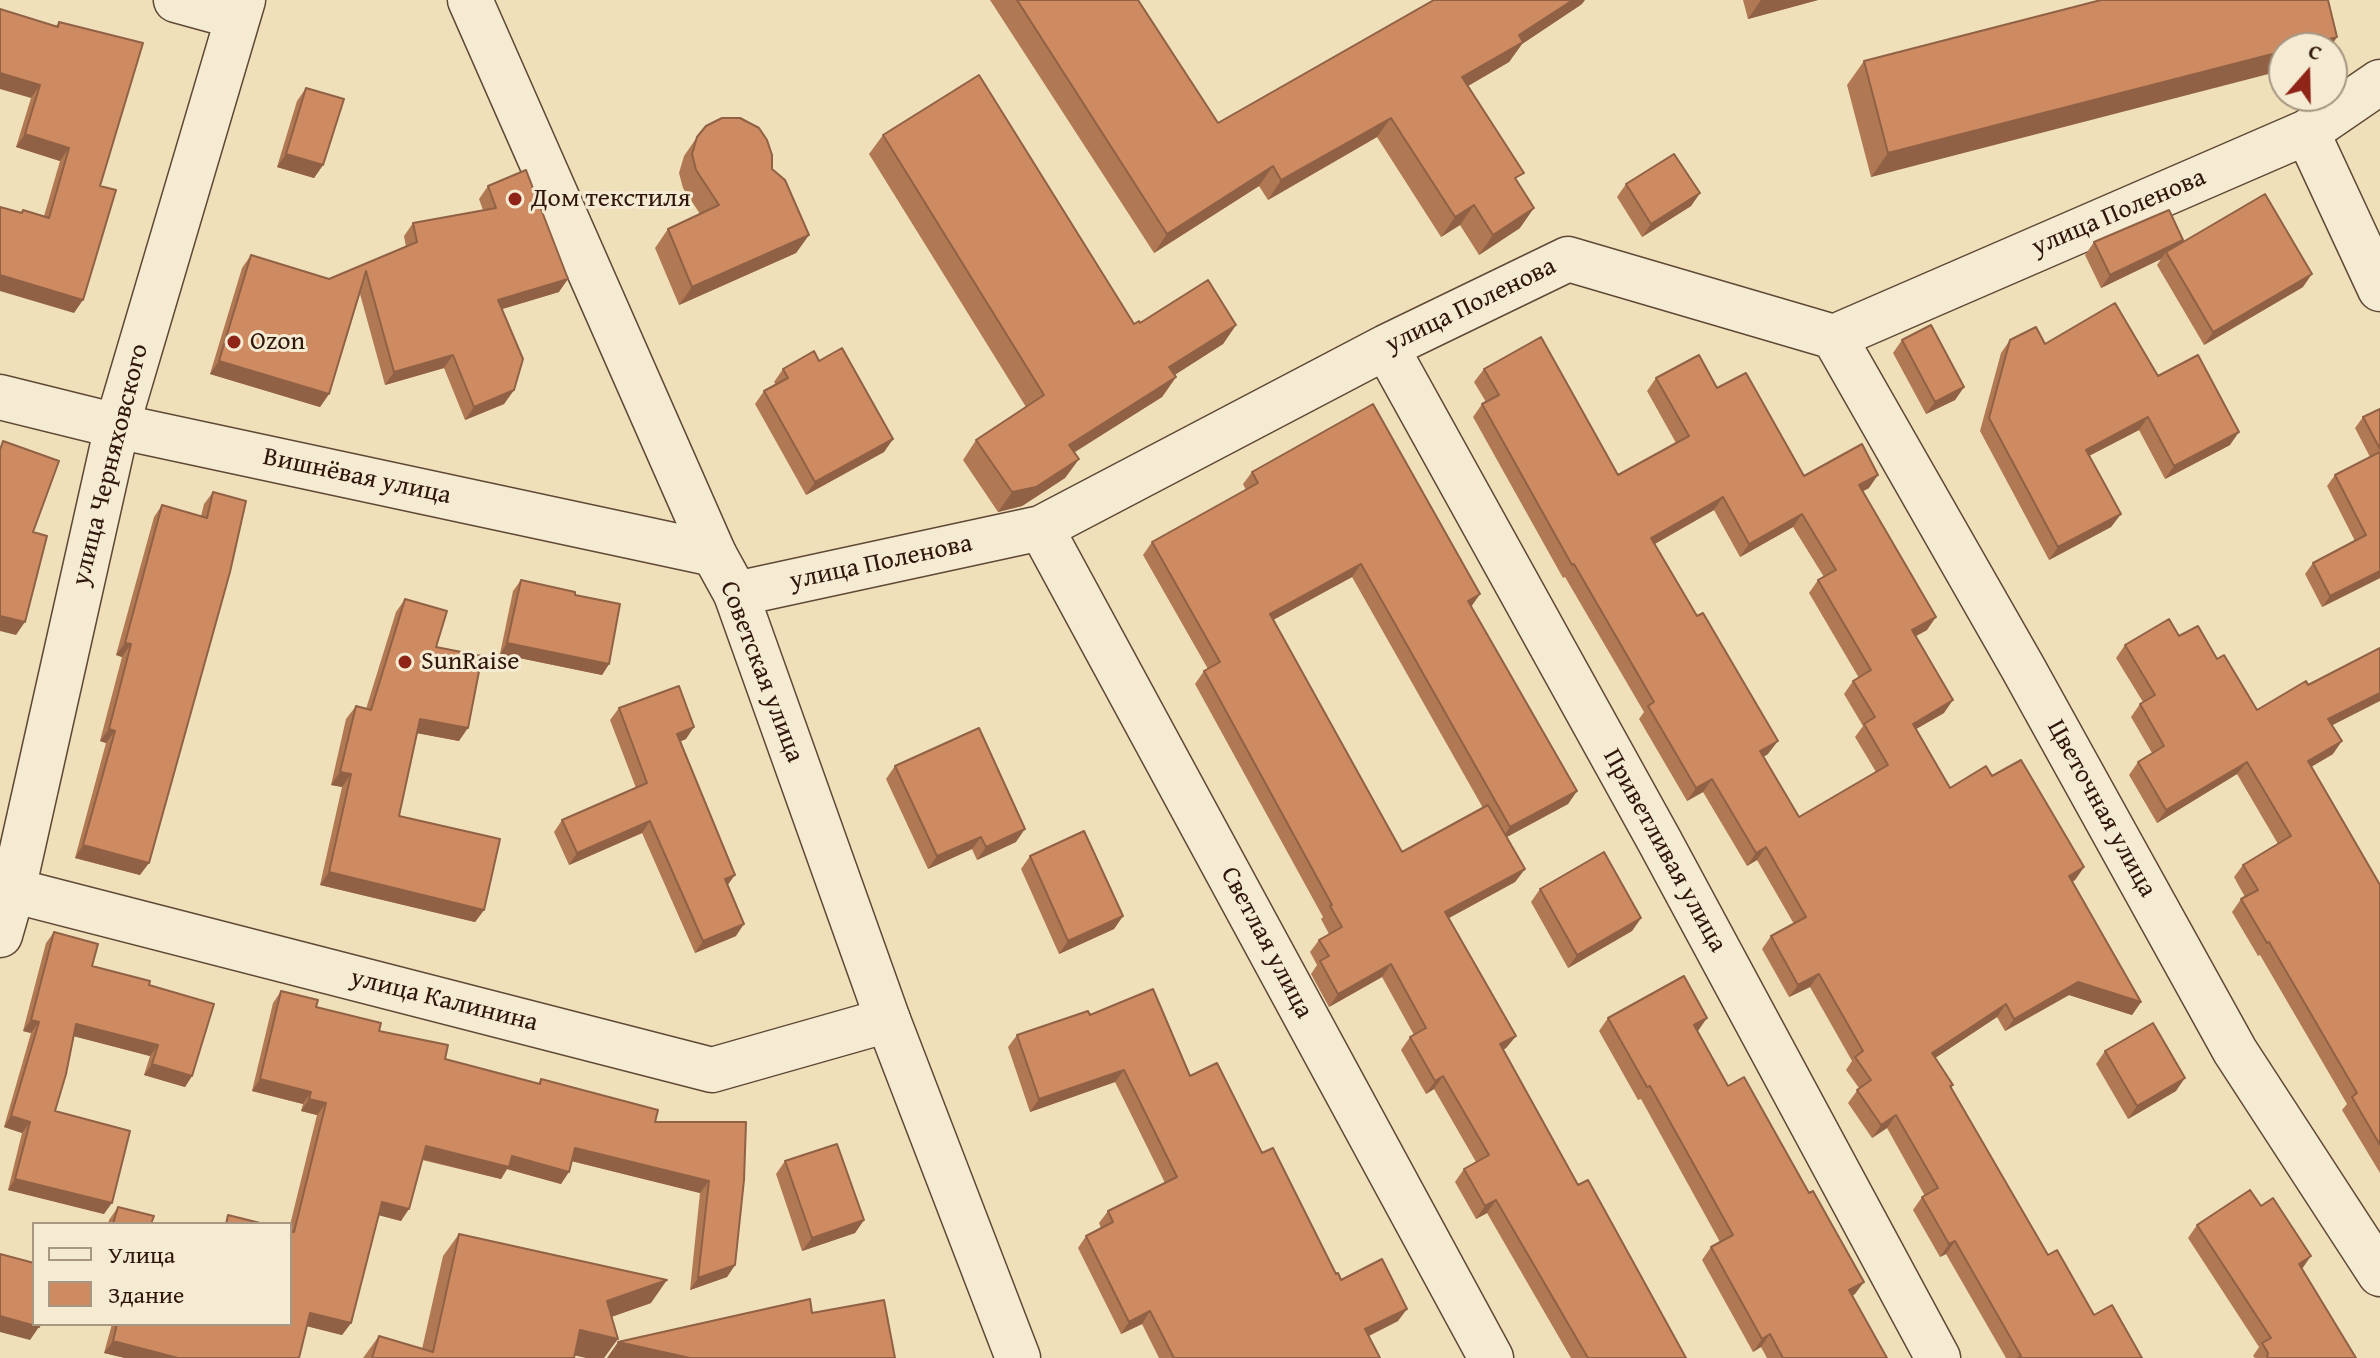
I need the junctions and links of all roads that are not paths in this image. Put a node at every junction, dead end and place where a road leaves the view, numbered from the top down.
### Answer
1 (176, 0) edge
2 (470, 0) edge
3 (240, 8) edge
4 (2380, 82) edge
5 (2307, 132) junction
6 (2380, 289) edge
7 (1834, 337) junction
8 (1386, 347) junction
9 (0, 397) edge
10 (117, 426) junction
11 (1041, 528) junction
12 (714, 554) junction
13 (736, 594) junction
14 (6, 888) edge
15 (0, 935) edge
16 (888, 1020) junction
17 (2380, 1274) edge
18 (1018, 1358) edge
19 (1491, 1358) edge
20 (1938, 1358) edge

1 - 3 street
2 - 12 street, Советская улица
3 - 10 street, улица Черняховского
4 - 5 street, улица Поленова
5 - 6 street
5 - 7 street, улица Поленова
7 - 8 street, улица Поленова
7 - 17 street, Цветочная улица
8 - 11 street, улица Поленова
8 - 20 street, Приветливая улица
9 - 10 street, Вишнёвая улица
10 - 12 street, Вишнёвая улица
10 - 14 street, улица Черняховского
11 - 13 street, улица Поленова
11 - 19 street, Светлая улица
12 - 13 street, Советская улица
13 - 16 street, Советская улица
14 - 15 street, улица Черняховского
14 - 16 street, улица Калинина
16 - 18 street, Советская улица

